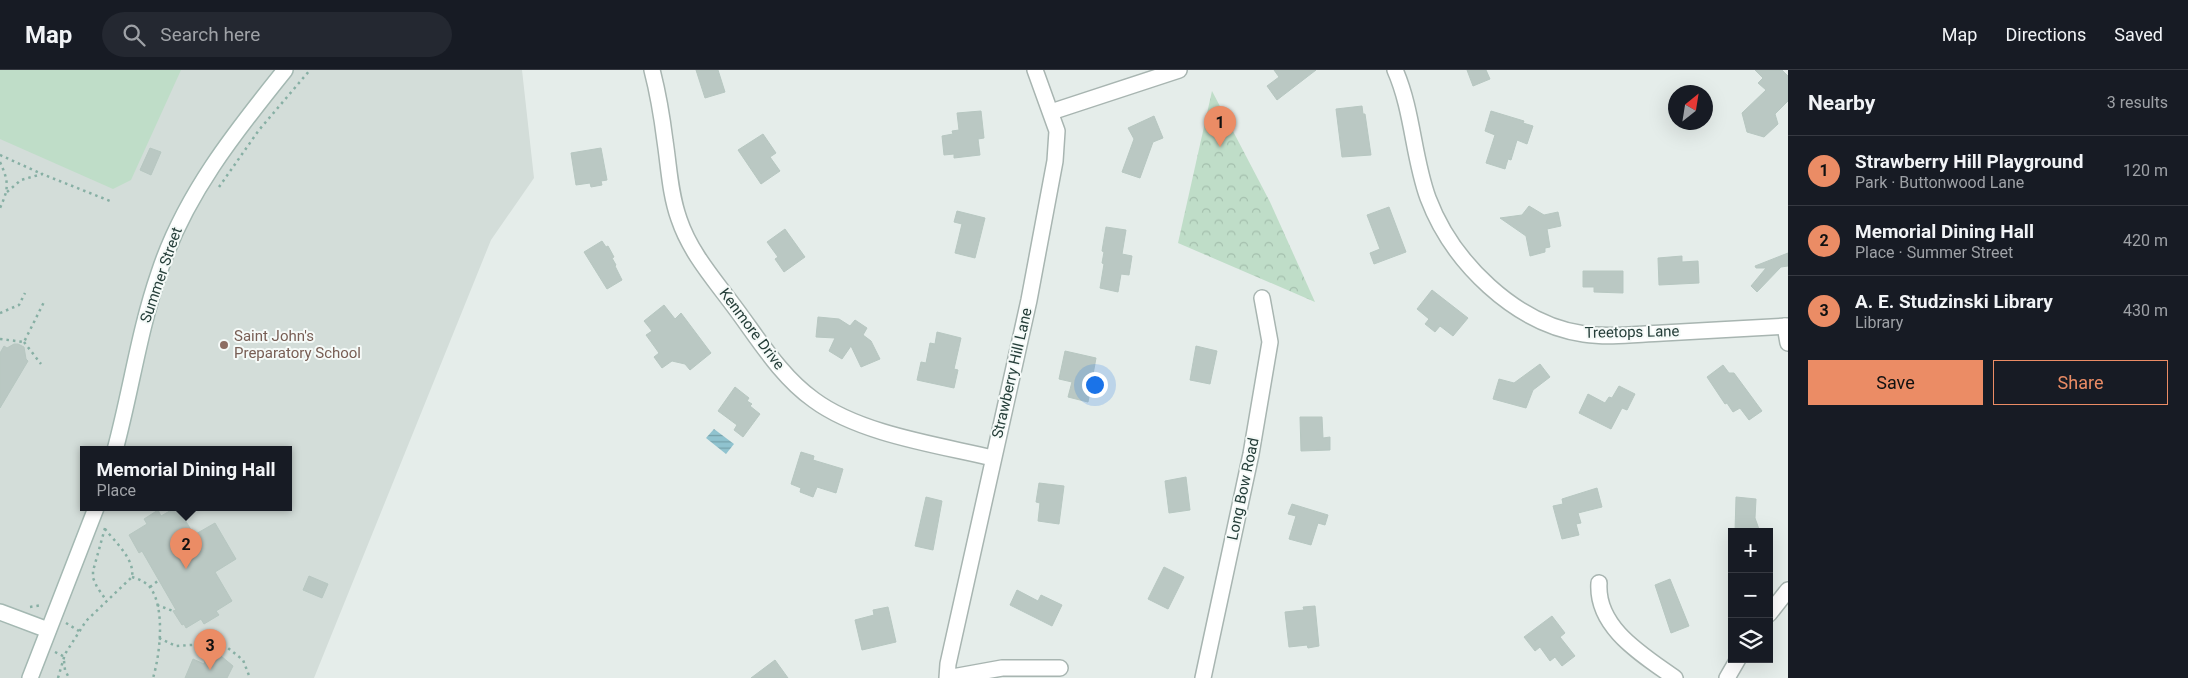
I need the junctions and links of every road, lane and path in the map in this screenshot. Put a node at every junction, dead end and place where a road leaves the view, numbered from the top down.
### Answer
1 (284, 70) edge
2 (310, 70) edge
3 (652, 70) edge
4 (1035, 70) edge
5 (1179, 70) edge
6 (1395, 70) edge
7 (1051, 112) junction
8 (0, 155) edge
9 (0, 162) edge
10 (42, 174) junction
11 (7, 192) junction
12 (215, 192) dead end
13 (110, 202) dead end
14 (0, 208) edge
15 (25, 293) dead end
16 (1262, 298) dead end
17 (44, 302) dead end
18 (0, 313) edge
19 (1787, 326) edge
20 (0, 339) edge
21 (24, 342) junction
22 (1788, 343) edge
23 (41, 364) dead end
24 (116, 446) edge
25 (993, 458) junction
26 (95, 511) edge
27 (107, 522) dead end
28 (105, 529) junction
29 (132, 577) junction
30 (159, 580) dead end
31 (1599, 583) dead end
32 (150, 588) junction
33 (1788, 590) edge
34 (106, 600) junction
35 (44, 605) dead end
36 (157, 605) junction
37 (25, 608) dead end
38 (1773, 609) edge
39 (174, 611) dead end
40 (0, 612) edge
41 (66, 624) dead end
42 (48, 630) junction
43 (79, 631) junction
44 (159, 638) junction
45 (53, 651) dead end
46 (64, 658) junction
47 (1736, 663) edge
48 (1060, 668) dead end
49 (30, 678) edge
50 (58, 678) edge
51 (69, 678) edge
52 (153, 678) edge
53 (250, 678) edge
54 (941, 678) edge
55 (947, 678) edge
56 (1203, 678) edge
57 (1676, 678) edge
58 (1727, 678) edge

1 - 24 street, Summer Street
2 - 12 path
3 - 25 street, Kenmore Drive
4 - 7 street, Strawberry Hill Lane
5 - 7 street
6 - 19 street, Treetops Lane
7 - 25 street, Strawberry Hill Lane
8 - 10 path
9 - 11 path
10 - 11 path
10 - 13 path
11 - 14 path
15 - 18 path
16 - 56 street, Long Bow Road
17 - 21 path
19 - 22 street
20 - 21 path
21 - 23 path
25 - 55 street, Strawberry Hill Lane
26 - 42 street
27 - 28 path
28 - 29 path
28 - 34 path
29 - 32 path
29 - 34 path
30 - 32 path
31 - 57 street
32 - 36 path
33 - 38 street
34 - 43 path
35 - 37 path
36 - 39 path
36 - 44 path
40 - 42 street
41 - 43 path
42 - 49 street
43 - 46 path
44 - 52 path
44 - 53 path
45 - 46 path
46 - 50 path
46 - 51 path
47 - 58 street
48 - 55 street
54 - 55 street

